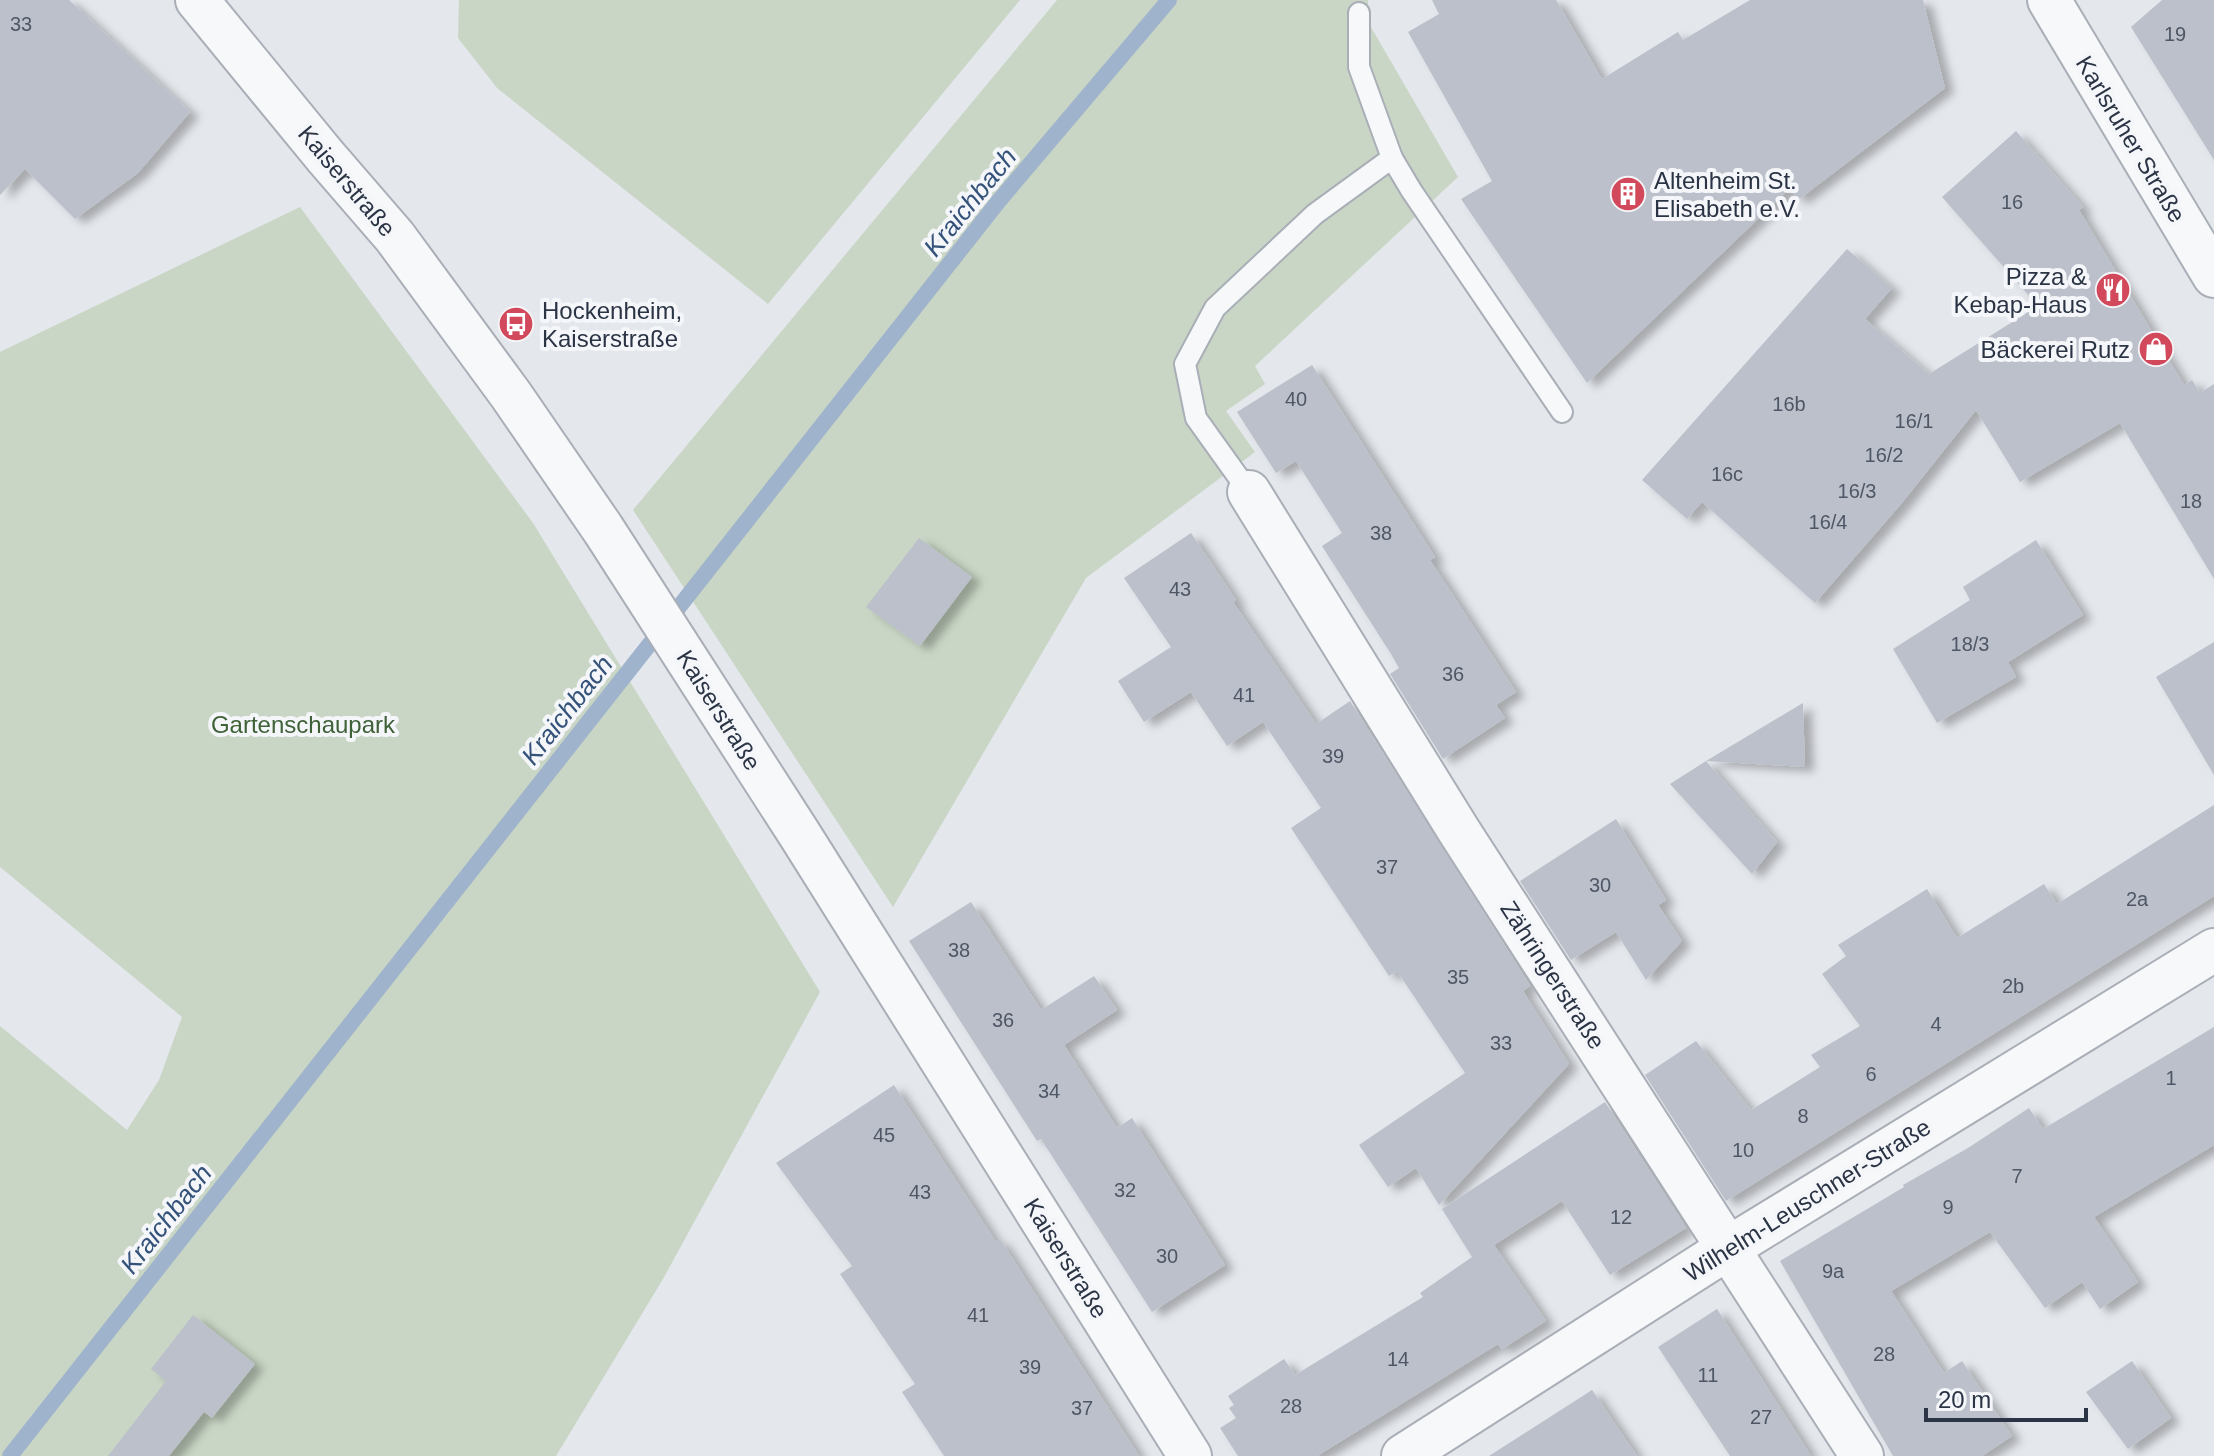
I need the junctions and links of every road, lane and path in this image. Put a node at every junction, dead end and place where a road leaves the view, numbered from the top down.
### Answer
1 (197, 0) edge
2 (2049, 0) edge
3 (1359, 13) dead end
4 (1392, 158) junction
5 (2214, 276) edge
6 (1562, 412) dead end
7 (1249, 492) joint
8 (2214, 950) edge
9 (1730, 1247) junction
10 (1190, 1456) edge
11 (1403, 1456) edge
12 (1862, 1456) edge

1 - 10 street, Kaiserstraße
2 - 5 street, Karlsruher Straße
3 - 4 lane
4 - 6 lane
4 - 7 lane
7 - 9 street, Zähringerstraße
8 - 9 street, Wilhelm-Leuschner-Straße
9 - 11 street, Wilhelm-Leuschner-Straße
9 - 12 street, Zähringerstraße

